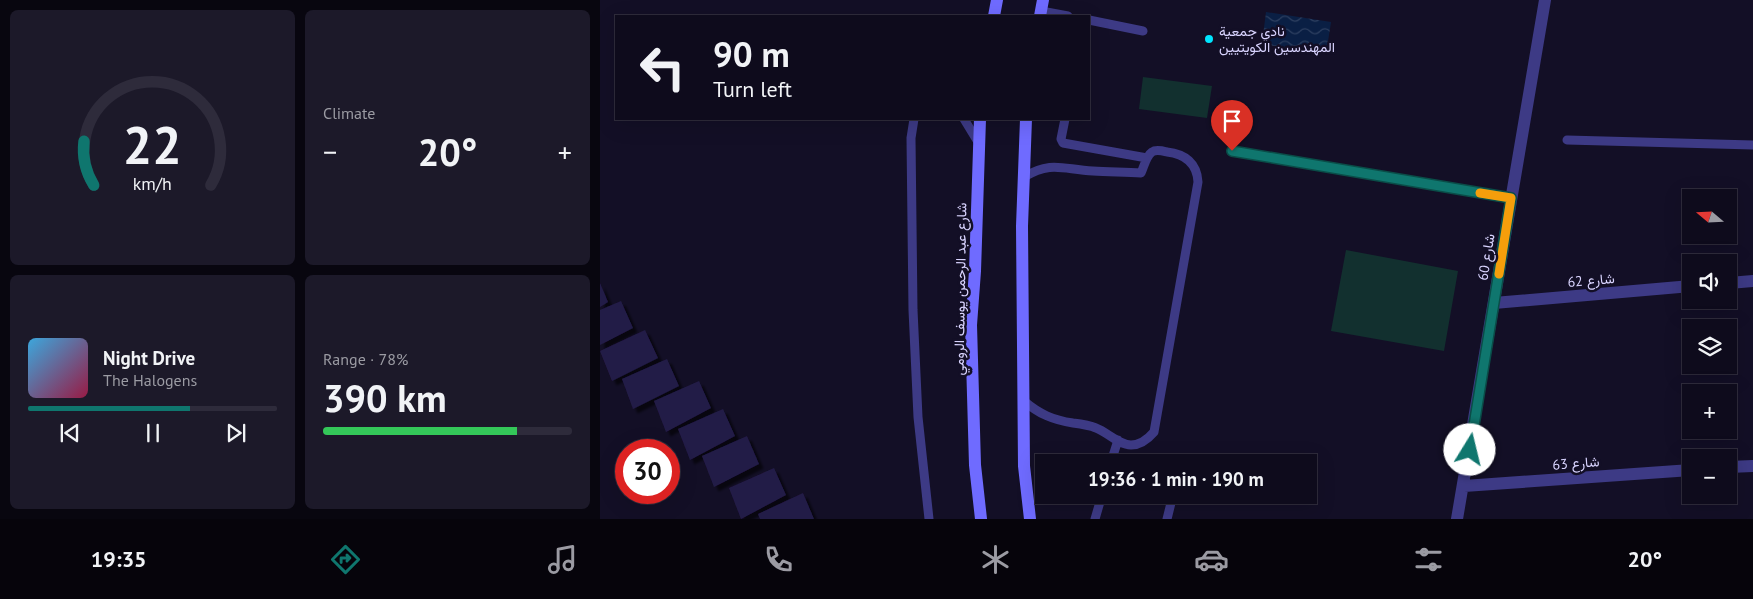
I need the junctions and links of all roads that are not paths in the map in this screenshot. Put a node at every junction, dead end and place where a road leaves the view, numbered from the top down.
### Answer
1 (997, 0) edge
2 (1544, 0) edge
3 (1041, 9) edge
4 (994, 15) edge
5 (1064, 15) edge
6 (1090, 20) edge
7 (1143, 30) dead end
8 (914, 120) edge
9 (965, 120) edge
10 (980, 120) edge
11 (1026, 120) edge
12 (1065, 120) edge
13 (1567, 140) dead end
14 (979, 144) junction
15 (1753, 144) edge
16 (1232, 151) dead end
17 (1147, 158) junction
18 (1024, 177) junction
19 (1511, 198) junction
20 (1753, 281) edge
21 (1737, 282) edge
22 (1682, 287) edge
23 (1494, 303) junction
24 (1024, 401) junction
25 (1118, 440) junction
26 (1114, 454) edge
27 (1753, 466) edge
28 (1737, 467) edge
29 (1682, 471) edge
30 (1464, 486) junction
31 (1099, 504) edge
32 (1171, 504) edge
33 (929, 519) edge
34 (981, 519) edge
35 (1030, 519) edge
36 (1095, 519) edge
37 (1167, 519) edge
38 (1458, 519) edge

1 - 4 main road
2 - 19 street, شارع 60
3 - 5 lane
6 - 7 lane
8 - 33 lane
9 - 14 lane
10 - 14 main road, شارع عبد الرحمن يوسف الرومي
11 - 18 main road
12 - 17 lane
13 - 15 lane
14 - 34 main road, شارع عبد الرحمن يوسف الرومي
16 - 19 lane
17 - 18 lane
17 - 25 lane
18 - 24 main road
19 - 23 street, شارع 60
20 - 21 street
22 - 23 street, شارع 62
23 - 30 street, شارع 60
24 - 25 lane
24 - 35 main road
25 - 26 lane
27 - 28 street
29 - 30 street, شارع 63
30 - 38 street, شارع 60
31 - 36 lane
32 - 37 lane

